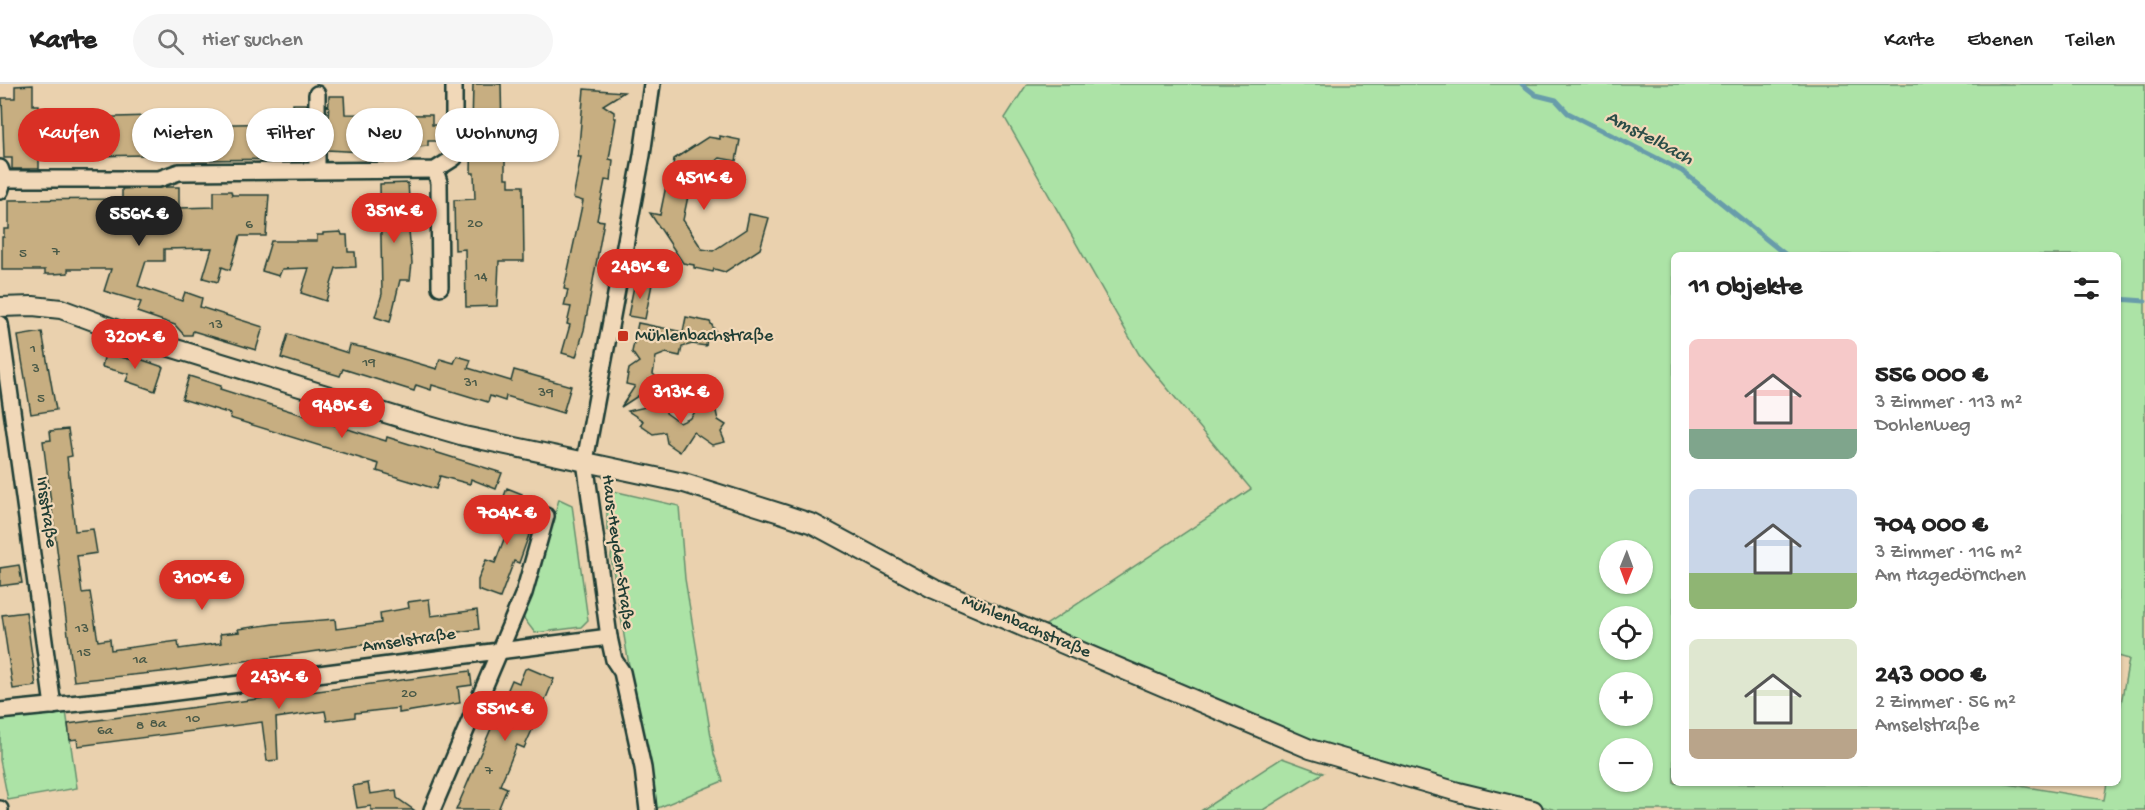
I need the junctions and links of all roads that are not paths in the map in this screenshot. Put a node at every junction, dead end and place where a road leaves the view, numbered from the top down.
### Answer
1 (454, 84) edge
2 (652, 84) edge
3 (317, 94) dead end
4 (317, 170) junction
5 (435, 170) junction
6 (1, 179) edge
7 (440, 287) dead end
8 (0, 307) edge
9 (0, 324) edge
10 (585, 461) junction
11 (546, 516) dead end
12 (609, 637) junction
13 (499, 649) junction
14 (53, 706) junction
15 (0, 711) edge
16 (432, 810) edge
17 (648, 810) edge
18 (1533, 810) edge

1 - 5 street
2 - 10 street, Haus-Heyden-Straße
3 - 4 street
4 - 5 street
4 - 6 street
5 - 7 street
8 - 10 street, Mühlenbachstraße
9 - 14 street, Irisstraße
10 - 12 street, Haus-Heyden-Straße
10 - 18 street, Mühlenbachstraße
11 - 13 street
12 - 13 street, Amselstraße
12 - 17 street, Haus-Heyden-Straße
13 - 14 street, Amselstraße
13 - 16 street
14 - 15 street, Amselstraße

